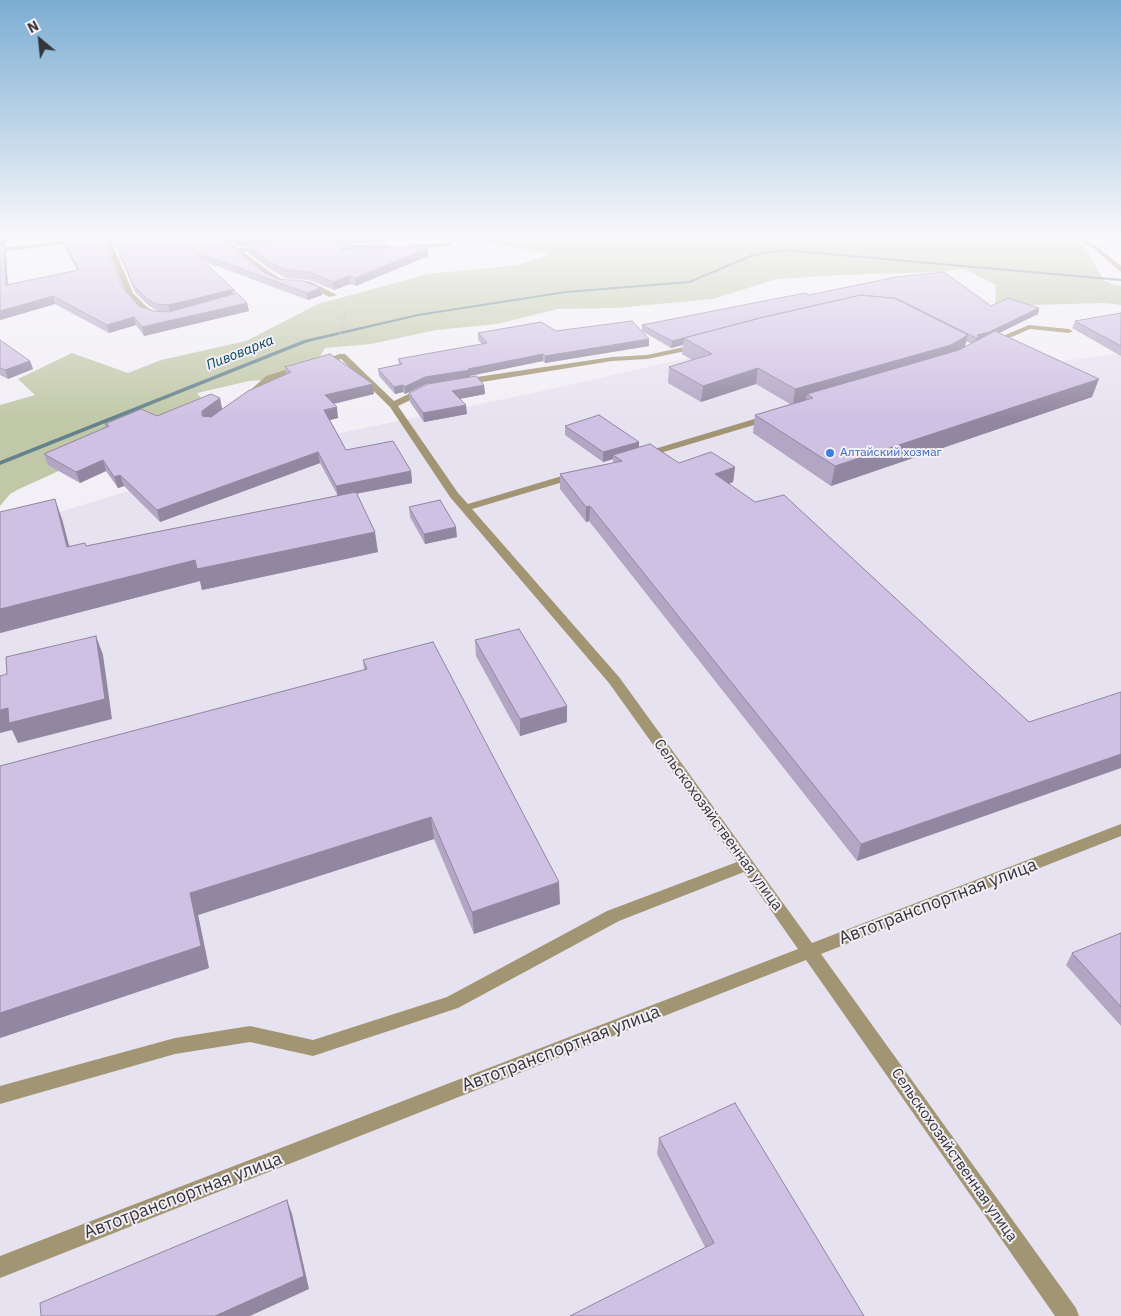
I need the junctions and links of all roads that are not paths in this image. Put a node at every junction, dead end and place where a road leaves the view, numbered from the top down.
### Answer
1 (133, 297) edge
2 (162, 316) edge
3 (1070, 332) dead end
4 (704, 344) edge
5 (983, 346) edge
6 (455, 383) edge
7 (436, 387) edge
8 (241, 402) edge
9 (393, 405) junction
10 (780, 414) edge
11 (637, 457) edge
12 (590, 471) edge
13 (466, 508) junction
14 (1121, 830) edge
15 (747, 864) junction
16 (809, 952) junction
17 (0, 1095) edge
18 (0, 1267) edge
19 (1068, 1316) edge

1 - 2 street
3 - 5 street
4 - 6 street
7 - 9 street
8 - 9 street, Сельскохозяйственная улица
9 - 13 street, Сельскохозяйственная улица
10 - 11 street
12 - 13 street
13 - 15 street, Сельскохозяйственная улица
14 - 16 street, Автотранспортная улица
15 - 16 street, Сельскохозяйственная улица
15 - 17 street
16 - 18 street, Автотранспортная улица
16 - 19 street, Сельскохозяйственная улица

